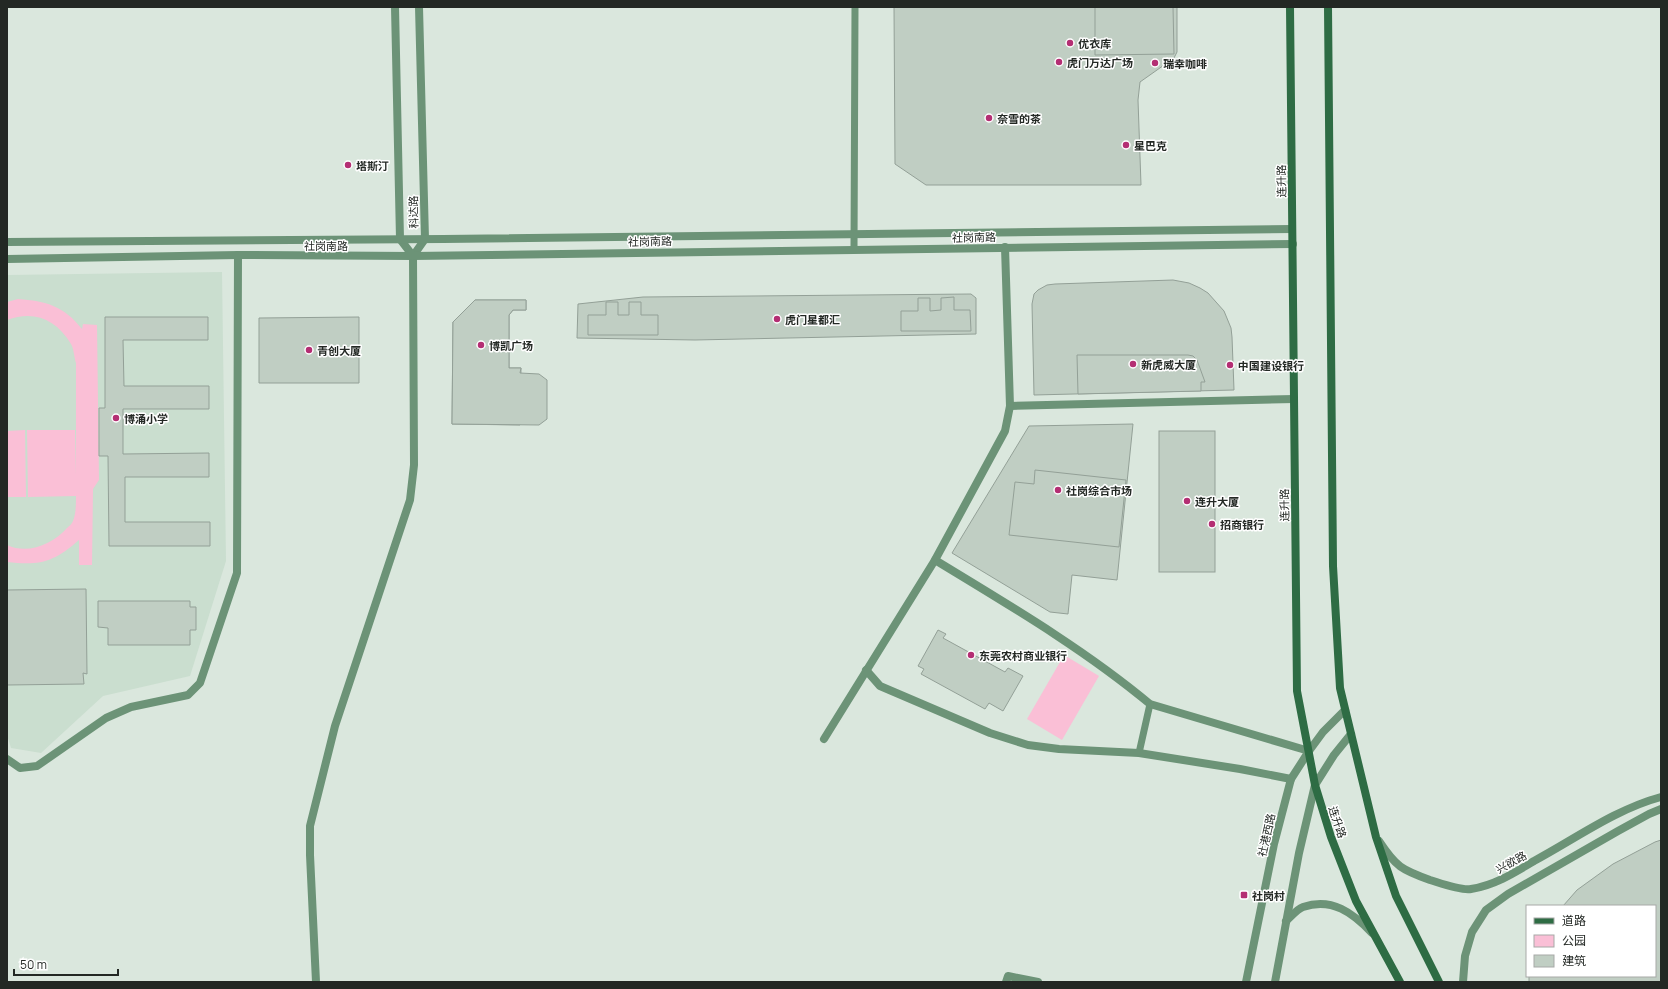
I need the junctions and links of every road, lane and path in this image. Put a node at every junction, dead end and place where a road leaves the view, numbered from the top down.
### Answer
1 (395, 7) edge
2 (419, 7) edge
3 (855, 7) edge
4 (1290, 7) edge
5 (1328, 7) edge
6 (1292, 229) junction
7 (854, 234) junction
8 (400, 239) junction
9 (425, 239) junction
10 (7, 242) edge
11 (1293, 244) junction
12 (1004, 247) junction
13 (854, 249) junction
14 (238, 255) junction
15 (413, 256) junction
16 (7, 259) edge
17 (1294, 399) junction
18 (1010, 406) junction
19 (936, 560) junction
20 (866, 670) junction
21 (1150, 704) junction
22 (1345, 710) junction
23 (1351, 734) junction
24 (824, 739) dead end
25 (1309, 751) junction
26 (1139, 753) junction
27 (7, 759) edge
28 (1291, 779) junction
29 (1315, 785) junction
30 (1661, 796) edge
31 (1660, 810) edge
32 (1376, 837) junction
33 (1286, 921) junction
34 (1376, 938) junction
35 (316, 982) edge
36 (1006, 982) edge
37 (1038, 982) edge
38 (1246, 982) edge
39 (1274, 982) edge
40 (1400, 982) edge
41 (1439, 982) edge
42 (1463, 982) edge

1 - 8 street, 科达路
2 - 9 street, 科达路
3 - 7 lane
4 - 6 main road, 连升路
5 - 22 main road
6 - 7 street, 社岗南路
6 - 11 main road, 连升路
7 - 9 street, 社岗南路
7 - 13 lane
8 - 9 street, 社岗南路
8 - 10 street, 社岗南路
8 - 15 street, 科达路
9 - 15 street, 科达路
11 - 12 street, 社岗南路
11 - 17 main road, 连升路
12 - 13 street, 社岗南路
12 - 18 street
13 - 15 street, 社岗南路
14 - 15 street, 社岗南路
14 - 16 street, 社岗南路
14 - 27 street
15 - 35 street
17 - 18 street
17 - 25 main road, 连升路
18 - 19 street
19 - 20 street
19 - 21 street
20 - 24 street
20 - 26 street
21 - 25 street
21 - 26 lane
22 - 23 main road
22 - 25 street, 社港西路
23 - 29 street
23 - 32 main road
25 - 28 street, 社港西路
25 - 29 main road, 连升路
26 - 28 street
28 - 38 street, 社港西路
29 - 33 street
29 - 34 main road, 连升路
30 - 31 street
30 - 32 street, 兴欲路
31 - 42 street
32 - 41 main road
33 - 34 street
33 - 39 street
34 - 40 main road, 连升路
36 - 37 street

